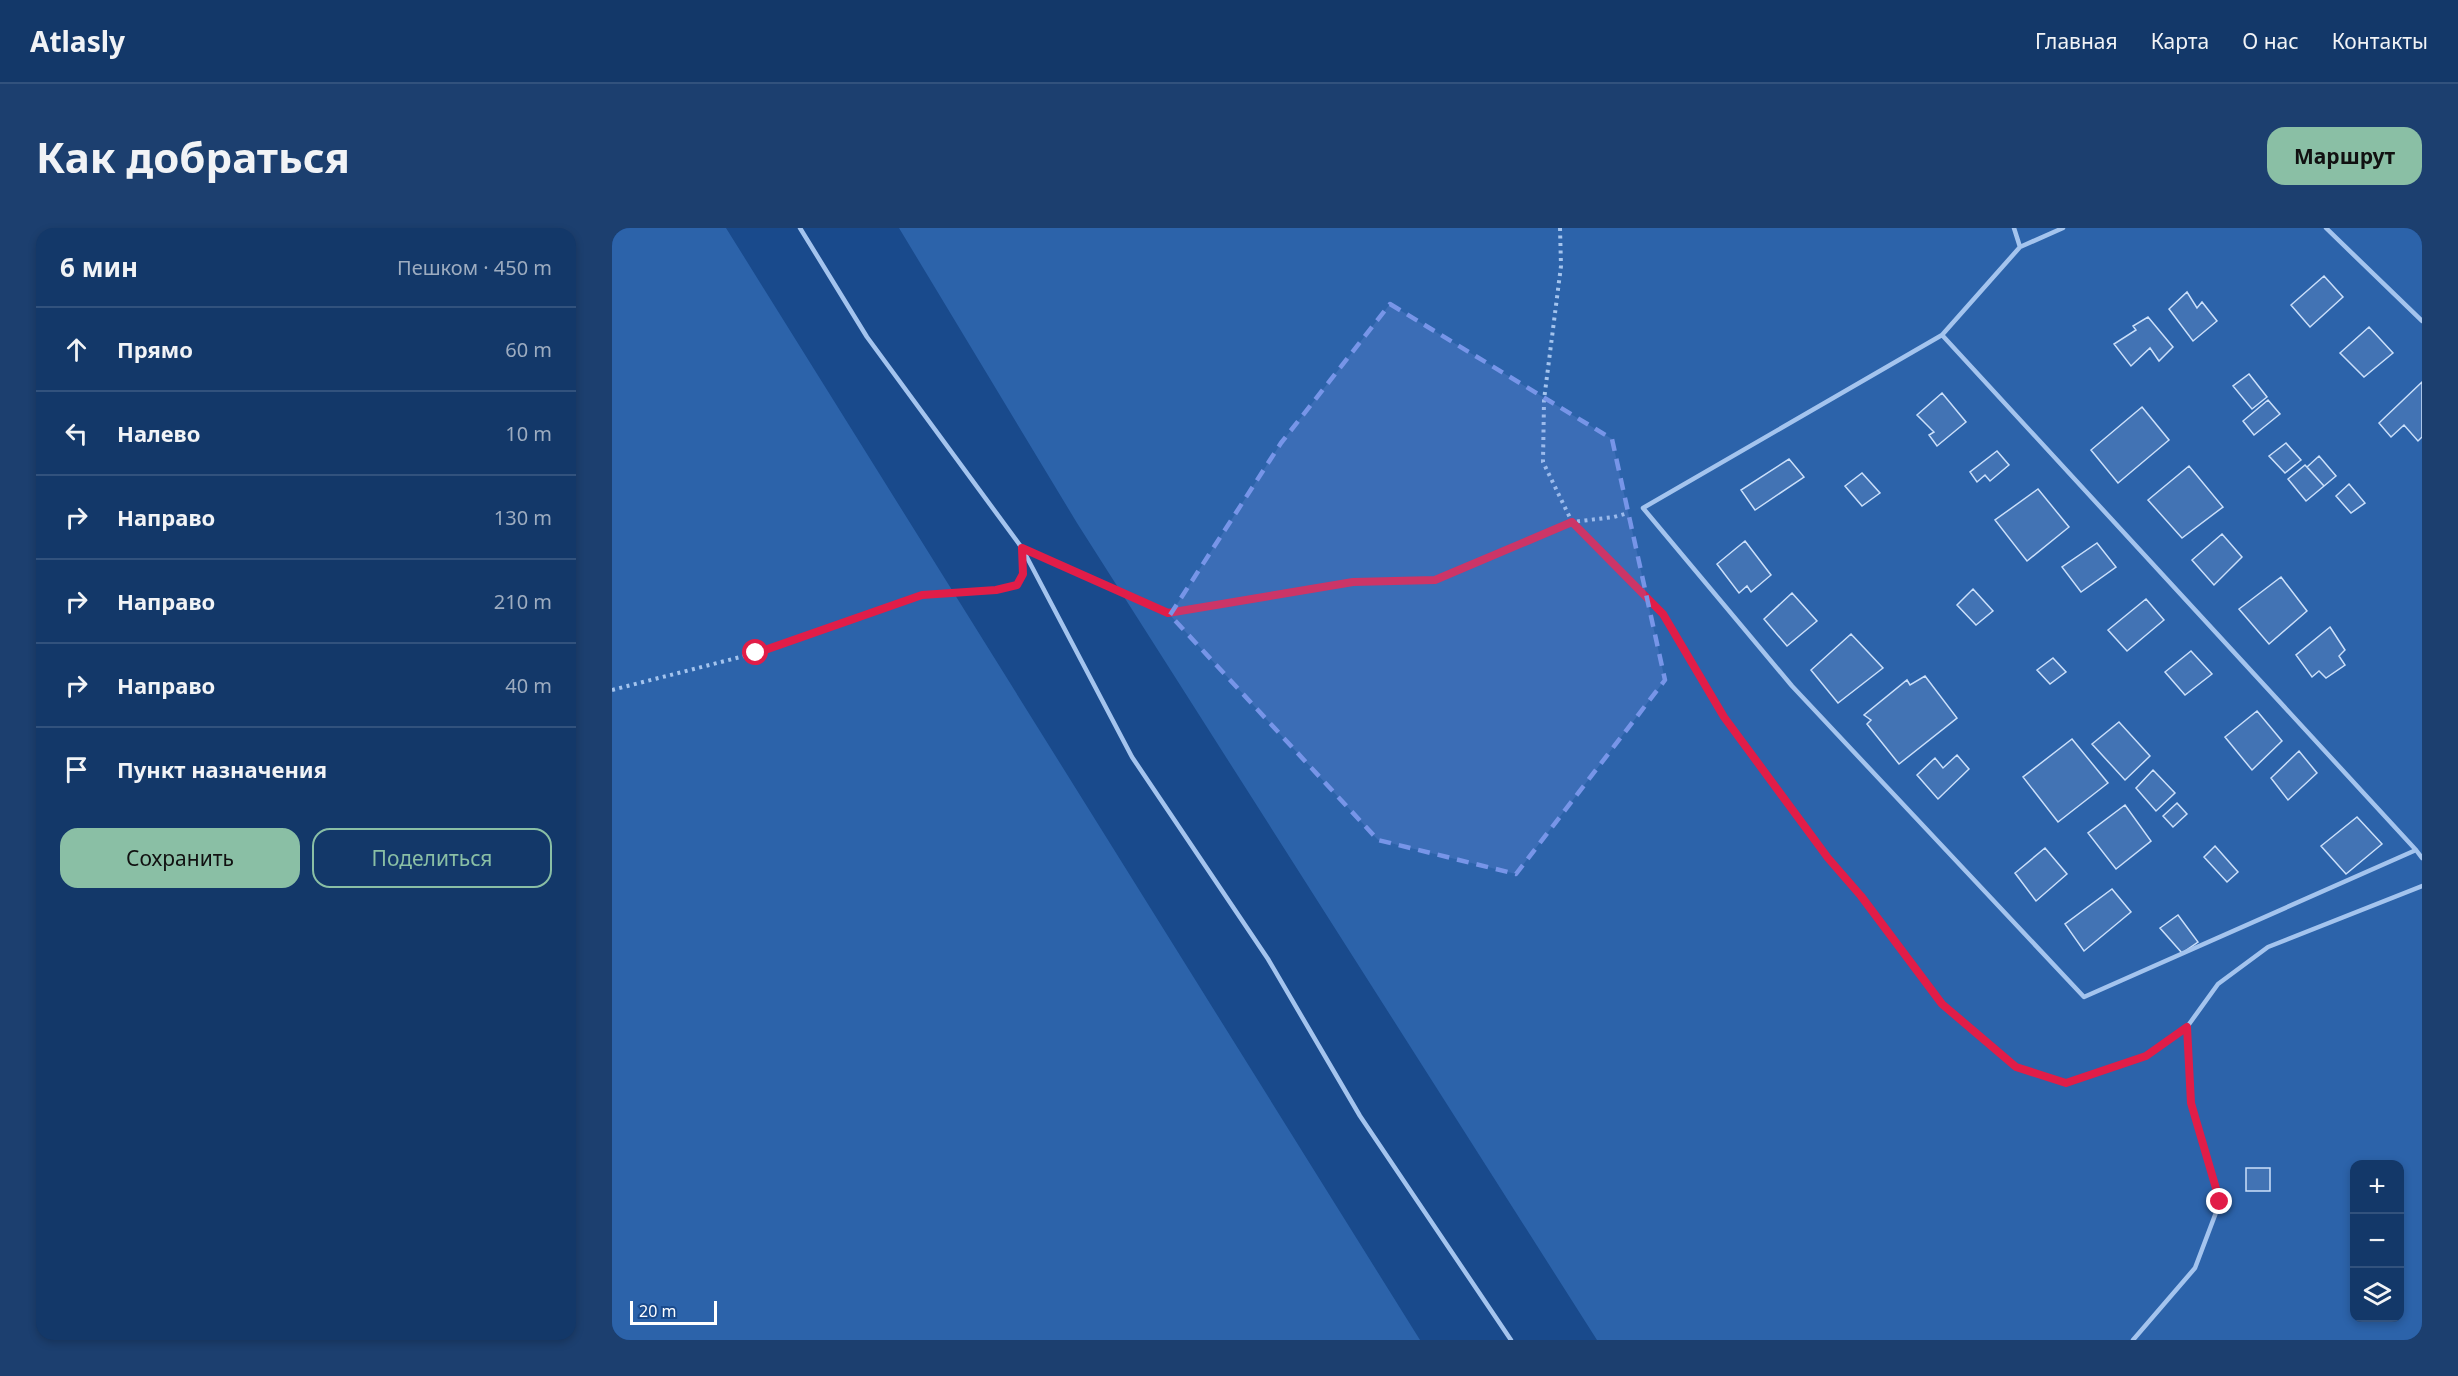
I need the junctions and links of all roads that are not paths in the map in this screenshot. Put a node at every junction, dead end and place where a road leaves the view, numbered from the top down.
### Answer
1 (800, 228) edge
2 (2014, 228) edge
3 (2062, 228) edge
4 (2326, 228) edge
5 (2020, 247) junction
6 (2422, 321) edge
7 (1942, 335) junction
8 (2416, 850) junction
9 (2422, 858) edge
10 (2422, 886) edge
11 (1511, 1340) edge
12 (2133, 1340) edge

1 - 11 lane
2 - 5 lane
3 - 5 lane
4 - 6 lane
5 - 7 lane
7 - 8 lane
7 - 8 lane
8 - 9 lane
10 - 12 lane

